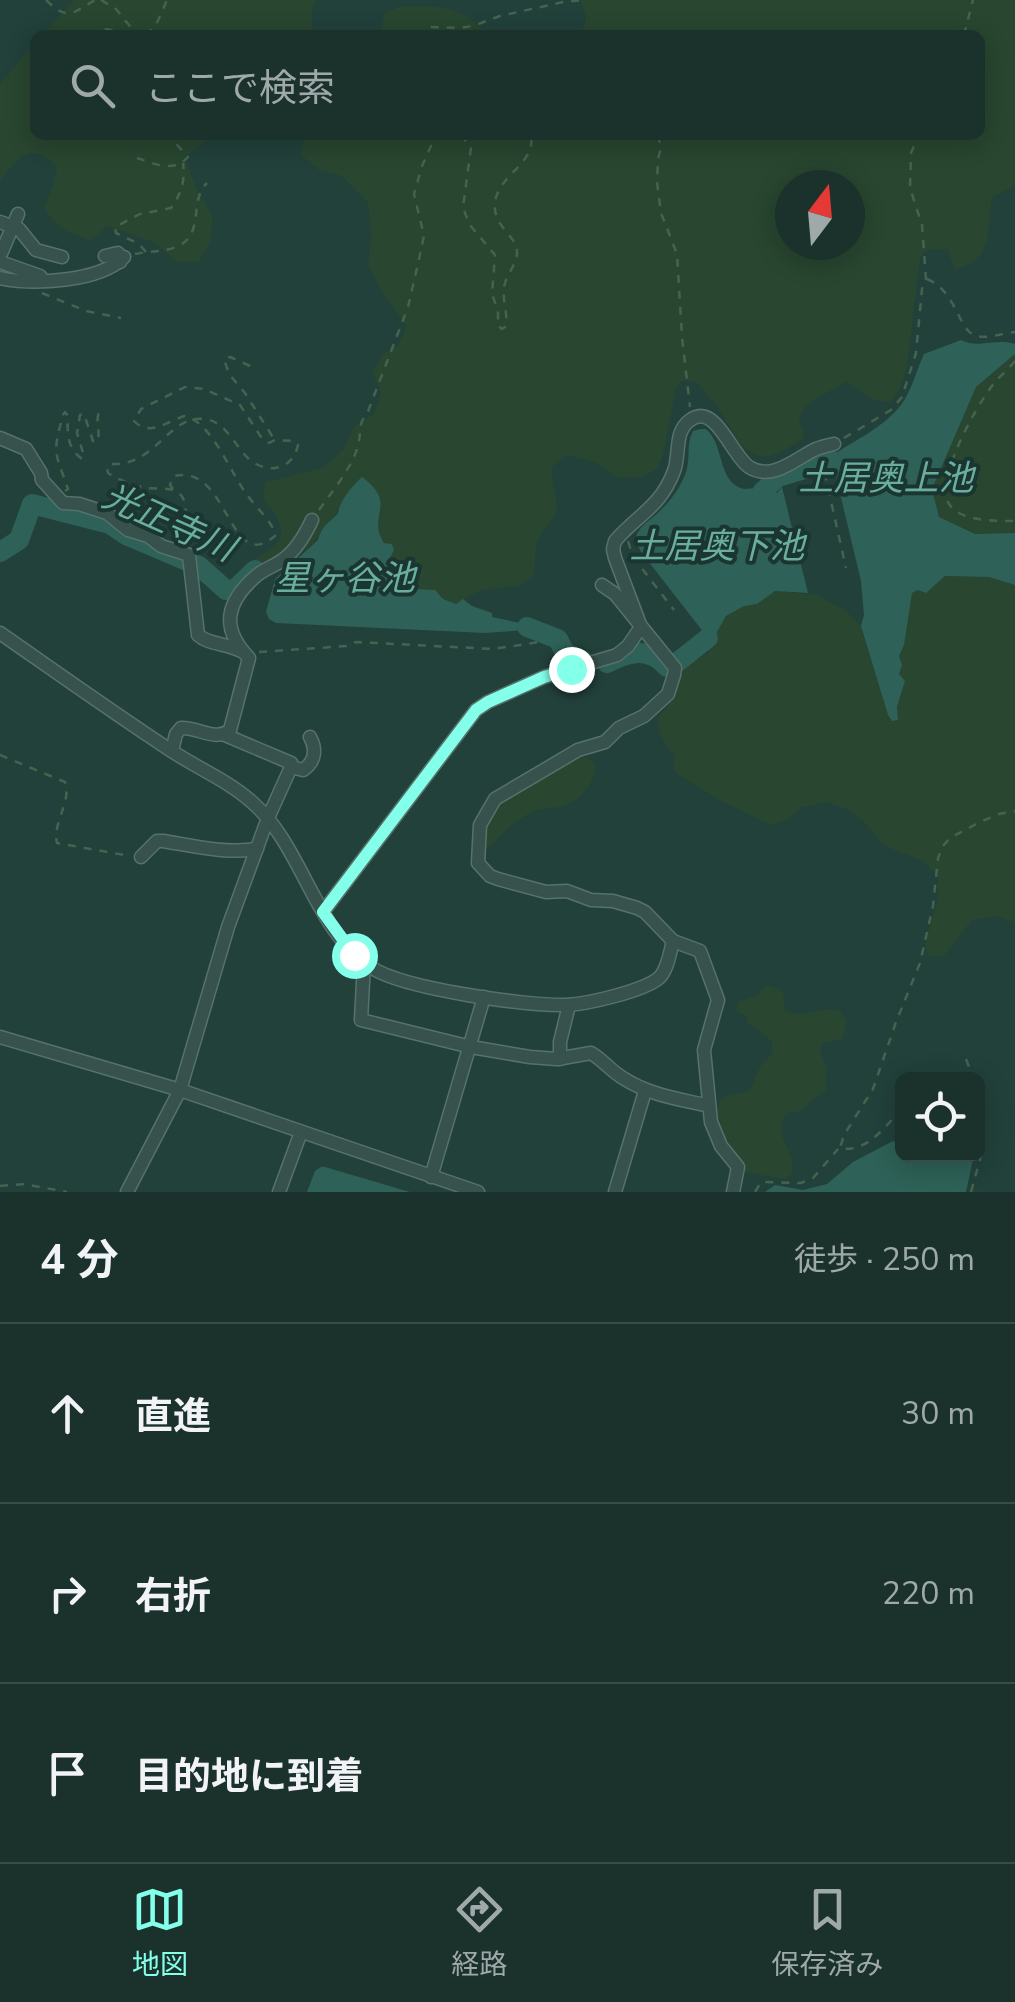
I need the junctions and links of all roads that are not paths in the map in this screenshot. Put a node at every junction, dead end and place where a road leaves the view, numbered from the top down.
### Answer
1 (10, 221) edge
2 (105, 256) dead end
3 (62, 257) dead end
4 (0, 259) edge
5 (0, 278) edge
6 (43, 280) junction
7 (0, 438) edge
8 (834, 444) road end
9 (312, 520) road end
10 (602, 585) dead end
11 (641, 628) junction
12 (0, 633) edge
13 (244, 653) junction
14 (225, 735) junction
15 (310, 737) dead end
16 (172, 751) junction
17 (291, 767) junction
18 (268, 818) junction
19 (257, 848) junction
20 (142, 856) road end
21 (323, 912) junction
22 (673, 941) junction
23 (364, 963) junction
24 (484, 997) junction
25 (569, 1005) junction
26 (0, 1038) edge
27 (471, 1047) junction
28 (560, 1058) junction
29 (180, 1090) junction
30 (645, 1091) junction
31 (709, 1106) junction
32 (301, 1132) junction
33 (431, 1177) junction
34 (127, 1192) edge
35 (279, 1192) edge
36 (478, 1192) edge
37 (615, 1192) edge
38 (734, 1192) edge

1 - 3 street
1 - 4 street
2 - 6 street
4 - 6 street
5 - 6 street
7 - 13 street
8 - 11 street
9 - 13 street
10 - 11 street
11 - 21 street
11 - 22 street
12 - 16 street
13 - 14 street
14 - 16 street
14 - 17 street
15 - 17 street
16 - 18 street
17 - 18 street
18 - 19 street
18 - 21 street
19 - 20 street
19 - 29 street
21 - 23 street
22 - 25 street
22 - 31 street
23 - 24 street
23 - 27 street
24 - 25 street
24 - 27 street
25 - 28 street
26 - 29 street
27 - 28 street
27 - 33 street
28 - 30 street
29 - 32 street
29 - 34 street
30 - 31 street
30 - 37 street
31 - 38 street
32 - 33 street
32 - 35 street
33 - 36 street

